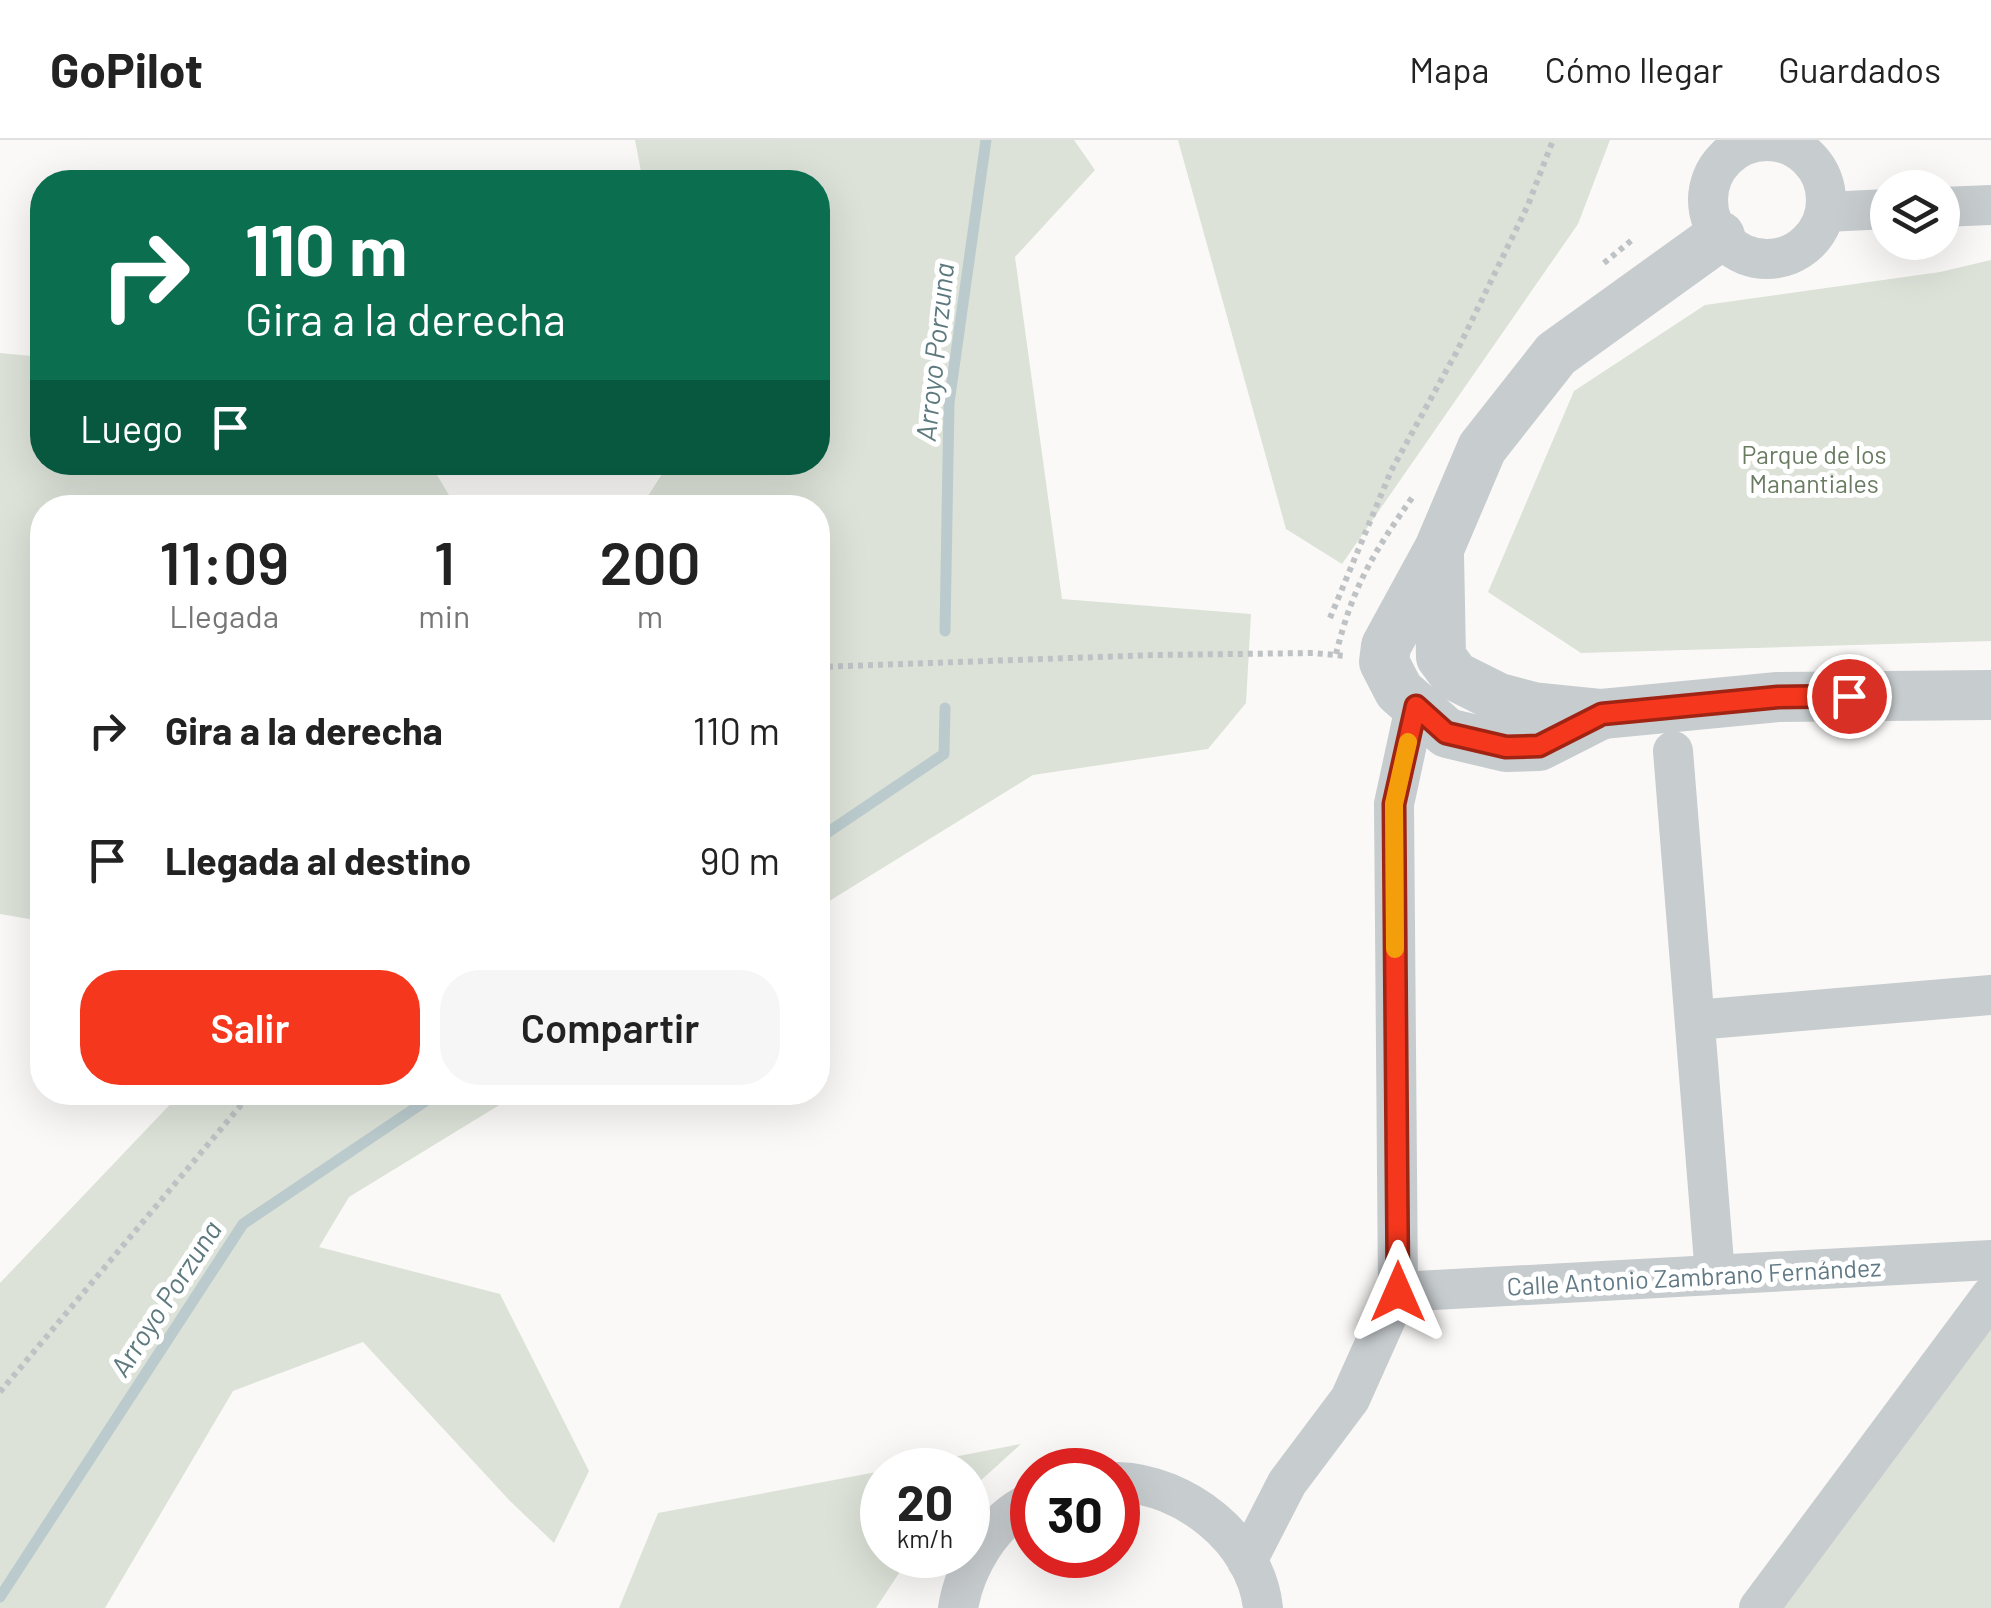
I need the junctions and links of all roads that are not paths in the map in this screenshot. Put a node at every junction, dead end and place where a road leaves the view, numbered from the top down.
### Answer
1 (1783, 141) edge
2 (1991, 205) edge
3 (1960, 206) edge
4 (1870, 215) edge
5 (1828, 228) junction
6 (1726, 251) junction
7 (1439, 550) junction
8 (1441, 657) junction
9 (1991, 695) edge
10 (1416, 706) junction
11 (1533, 707) junction
12 (1602, 714) junction
13 (1673, 751) dead end
14 (1991, 996) edge
15 (1695, 1020) junction
16 (1991, 1260) edge
17 (1715, 1275) junction
18 (1398, 1292) junction
19 (1991, 1296) edge
20 (1140, 1486) edge
21 (1010, 1520) edge
22 (1247, 1561) junction
23 (958, 1608) edge
24 (1263, 1608) edge
25 (1759, 1608) edge

1 - 5 street
1 - 6 street
2 - 3 street
4 - 5 street
5 - 6 street
6 - 7 street
7 - 8 street
7 - 10 street
8 - 10 street
8 - 11 street
9 - 12 street
10 - 11 street
10 - 12 street
10 - 18 street
11 - 12 street
13 - 15 street
14 - 15 street
15 - 17 street
16 - 17 street, Calle Antonio Zambrano Fernández
17 - 18 street, Calle Antonio Zambrano Fernández
18 - 22 street
19 - 25 street
20 - 22 street
21 - 23 street
22 - 24 street

